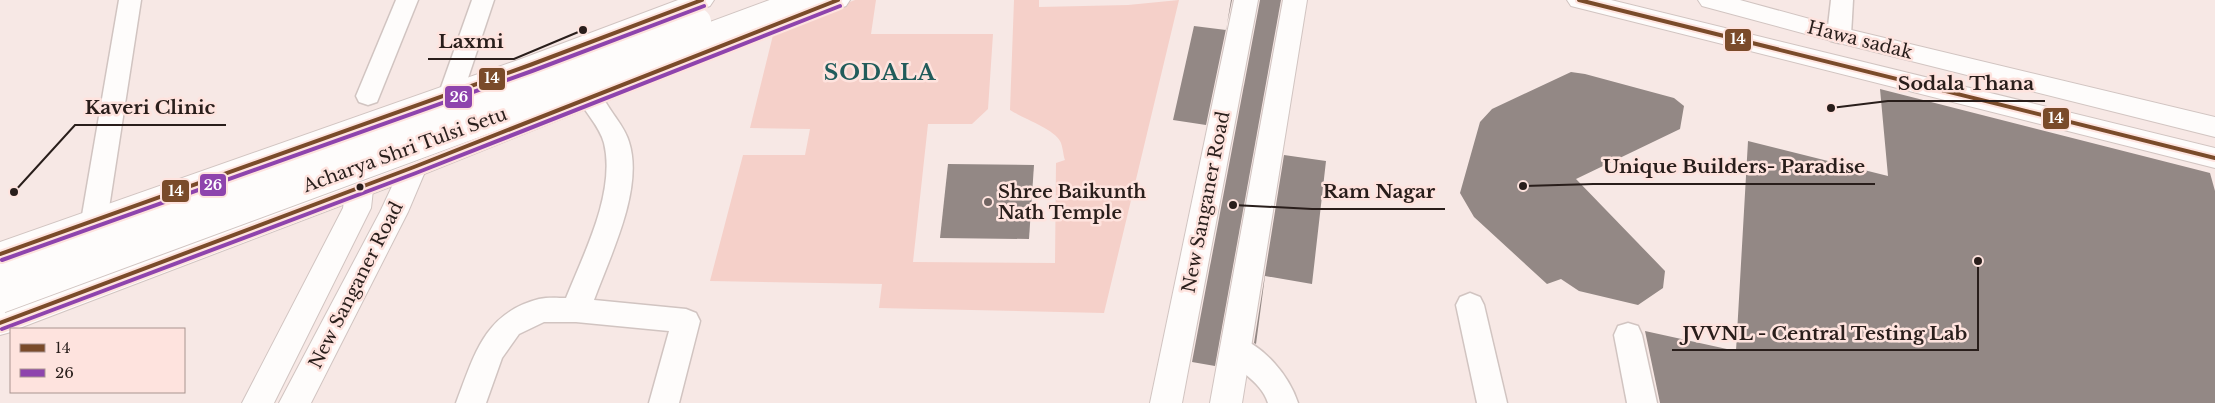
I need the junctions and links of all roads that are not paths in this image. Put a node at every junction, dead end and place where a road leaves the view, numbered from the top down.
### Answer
1 (130, 0) edge
2 (406, 0) edge
3 (483, 0) edge
4 (702, 0) edge
5 (757, 0) edge
6 (810, 0) edge
7 (838, 0) edge
8 (1246, 0) edge
9 (1295, 0) edge
10 (1579, 0) edge
11 (1638, 0) edge
12 (1710, 0) edge
13 (1842, 0) edge
14 (1839, 35) junction
15 (451, 93) junction
16 (368, 96) dead end
17 (589, 97) junction
18 (412, 107) junction
19 (354, 127) junction
20 (2215, 127) edge
21 (2215, 140) edge
22 (2215, 158) edge
23 (414, 167) junction
24 (360, 188) junction
25 (94, 221) junction
26 (0, 254) edge
27 (0, 274) edge
28 (0, 299) edge
29 (1470, 306) dead end
30 (576, 310) junction
31 (0, 324) edge
32 (1628, 335) dead end
33 (1236, 348) junction
34 (258, 403) edge
35 (296, 403) edge
36 (472, 403) edge
37 (664, 403) edge
38 (1166, 403) edge
39 (1226, 403) edge
40 (1282, 403) edge
41 (1492, 403) edge
42 (1642, 403) edge

1 - 25 street
2 - 16 street
3 - 15 street
4 - 15 main road
5 - 27 main road, Acharya Shri Tulsi Setu, bridge
6 - 28 main road, Acharya Shri Tulsi Setu, bridge
7 - 17 main road
8 - 38 main road, New Sanganer Road
9 - 33 main road
10 - 22 main road, Hawa sadak
11 - 21 main road
12 - 14 main road, Hawa sadak
13 - 14 street
14 - 20 main road, Hawa sadak
15 - 18 main road
17 - 23 main road
17 - 30 street
18 - 19 main road
18 - 23 main road, New Sanganer Road
19 - 24 main road, New Sanganer Road
19 - 25 main road
23 - 24 main road
23 - 35 main road, New Sanganer Road
24 - 31 main road
24 - 34 main road, New Sanganer Road
25 - 26 main road
29 - 41 street
30 - 36 street
30 - 37 street
32 - 42 street
33 - 39 main road
33 - 40 street

